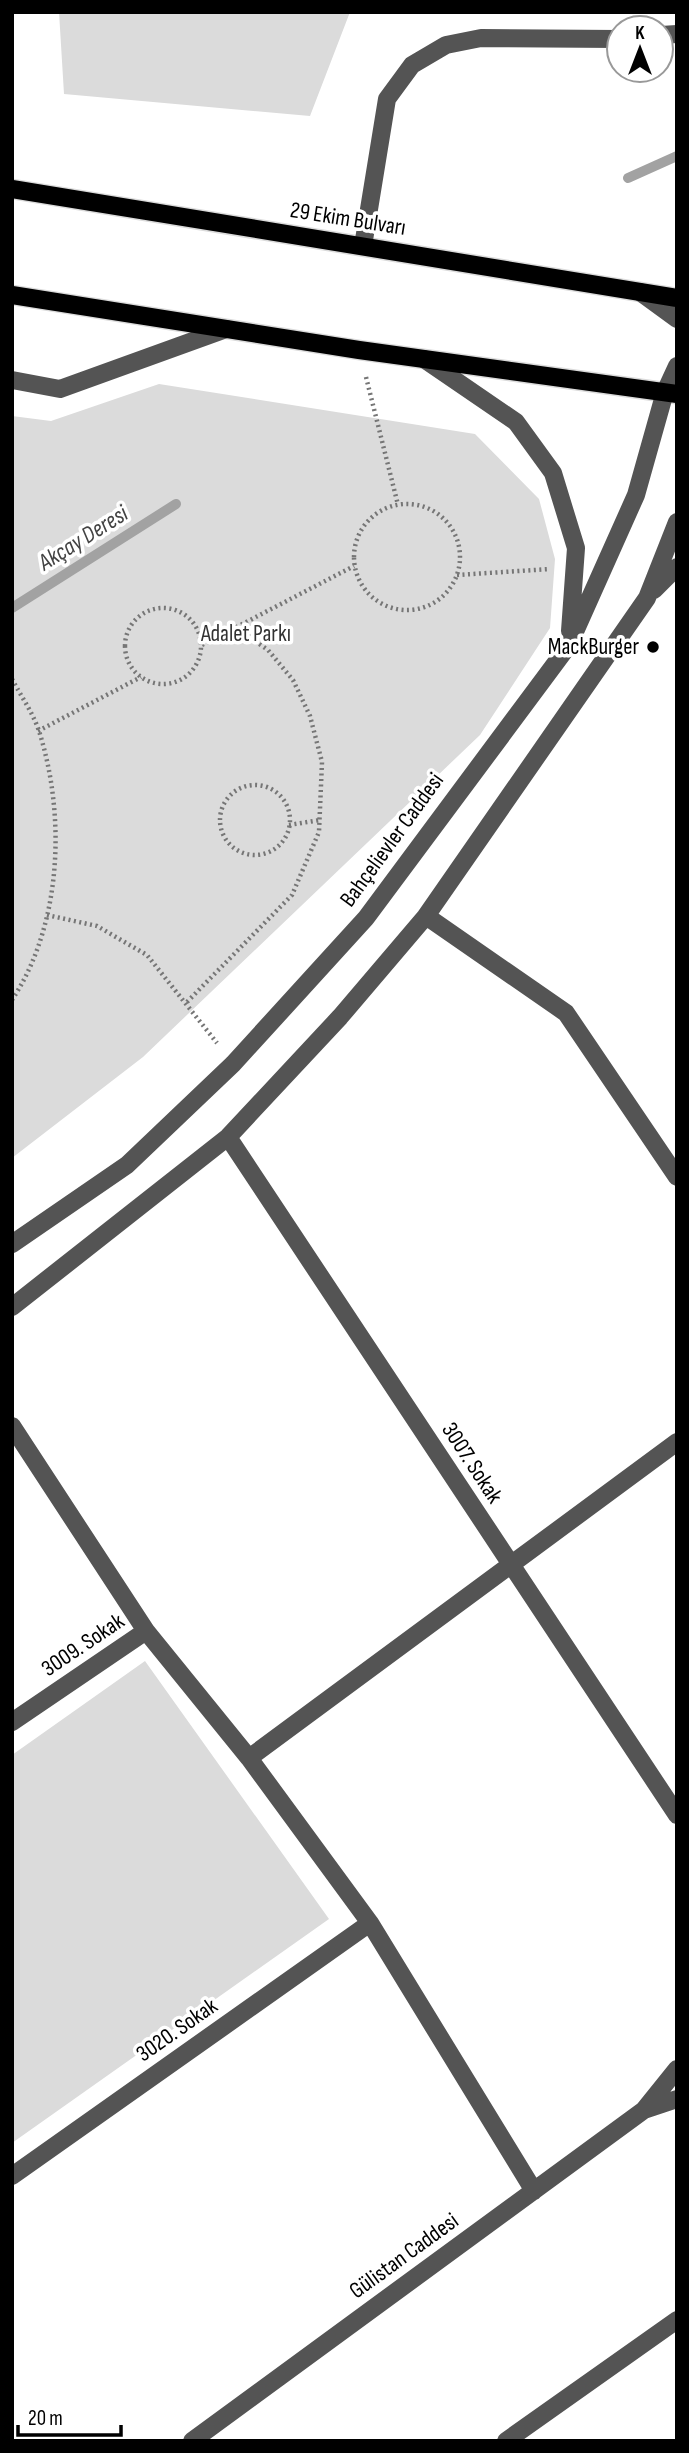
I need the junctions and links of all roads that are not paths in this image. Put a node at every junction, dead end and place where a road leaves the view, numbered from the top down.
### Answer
1 (605, 39) edge
2 (12, 190) edge
3 (363, 246) junction
4 (639, 291) junction
5 (12, 295) edge
6 (677, 298) edge
7 (677, 319) edge
8 (226, 329) junction
9 (424, 359) junction
10 (677, 366) edge
11 (12, 380) edge
12 (671, 393) edge
13 (677, 522) edge
14 (677, 567) edge
15 (647, 598) junction
16 (569, 645) junction
17 (426, 916) junction
18 (228, 1137) junction
19 (677, 1142) edge
20 (666, 1157) junction
21 (677, 1177) edge
22 (12, 1244) edge
23 (12, 1307) edge
24 (12, 1426) edge
25 (677, 1442) edge
26 (508, 1564) junction
27 (146, 1632) junction
28 (12, 1722) edge
29 (249, 1758) junction
30 (677, 1815) edge
31 (370, 1923) junction
32 (677, 2069) edge
33 (677, 2099) edge
34 (644, 2110) junction
35 (12, 2176) edge
36 (534, 2191) junction
37 (677, 2320) edge
38 (192, 2441) edge
39 (506, 2441) edge

1 - 3 street
2 - 3 main road, 29 Ekim Bulvarı
3 - 4 main road, 29 Ekim Bulvarı
4 - 6 main road, 29 Ekim Bulvarı
4 - 7 street
5 - 8 main road
8 - 9 main road
8 - 11 street
9 - 12 main road
9 - 16 street
10 - 12 street, Bahçelievler Caddesi
12 - 16 street, Bahçelievler Caddesi
13 - 15 street
14 - 15 street
15 - 17 street
16 - 22 street, Bahçelievler Caddesi
17 - 18 street
17 - 20 street
18 - 23 street
18 - 26 street, 3007. Sokak
19 - 20 street
20 - 21 street
24 - 27 street
25 - 26 street
26 - 29 street
26 - 30 street, 3007. Sokak
27 - 28 street, 3009. Sokak
27 - 29 street
29 - 31 street
31 - 35 street, 3020. Sokak
31 - 36 street
32 - 34 street, Gülistan Caddesi
33 - 34 street, Gülistan Caddesi
34 - 36 street, Gülistan Caddesi
36 - 38 street, Gülistan Caddesi
37 - 39 street

